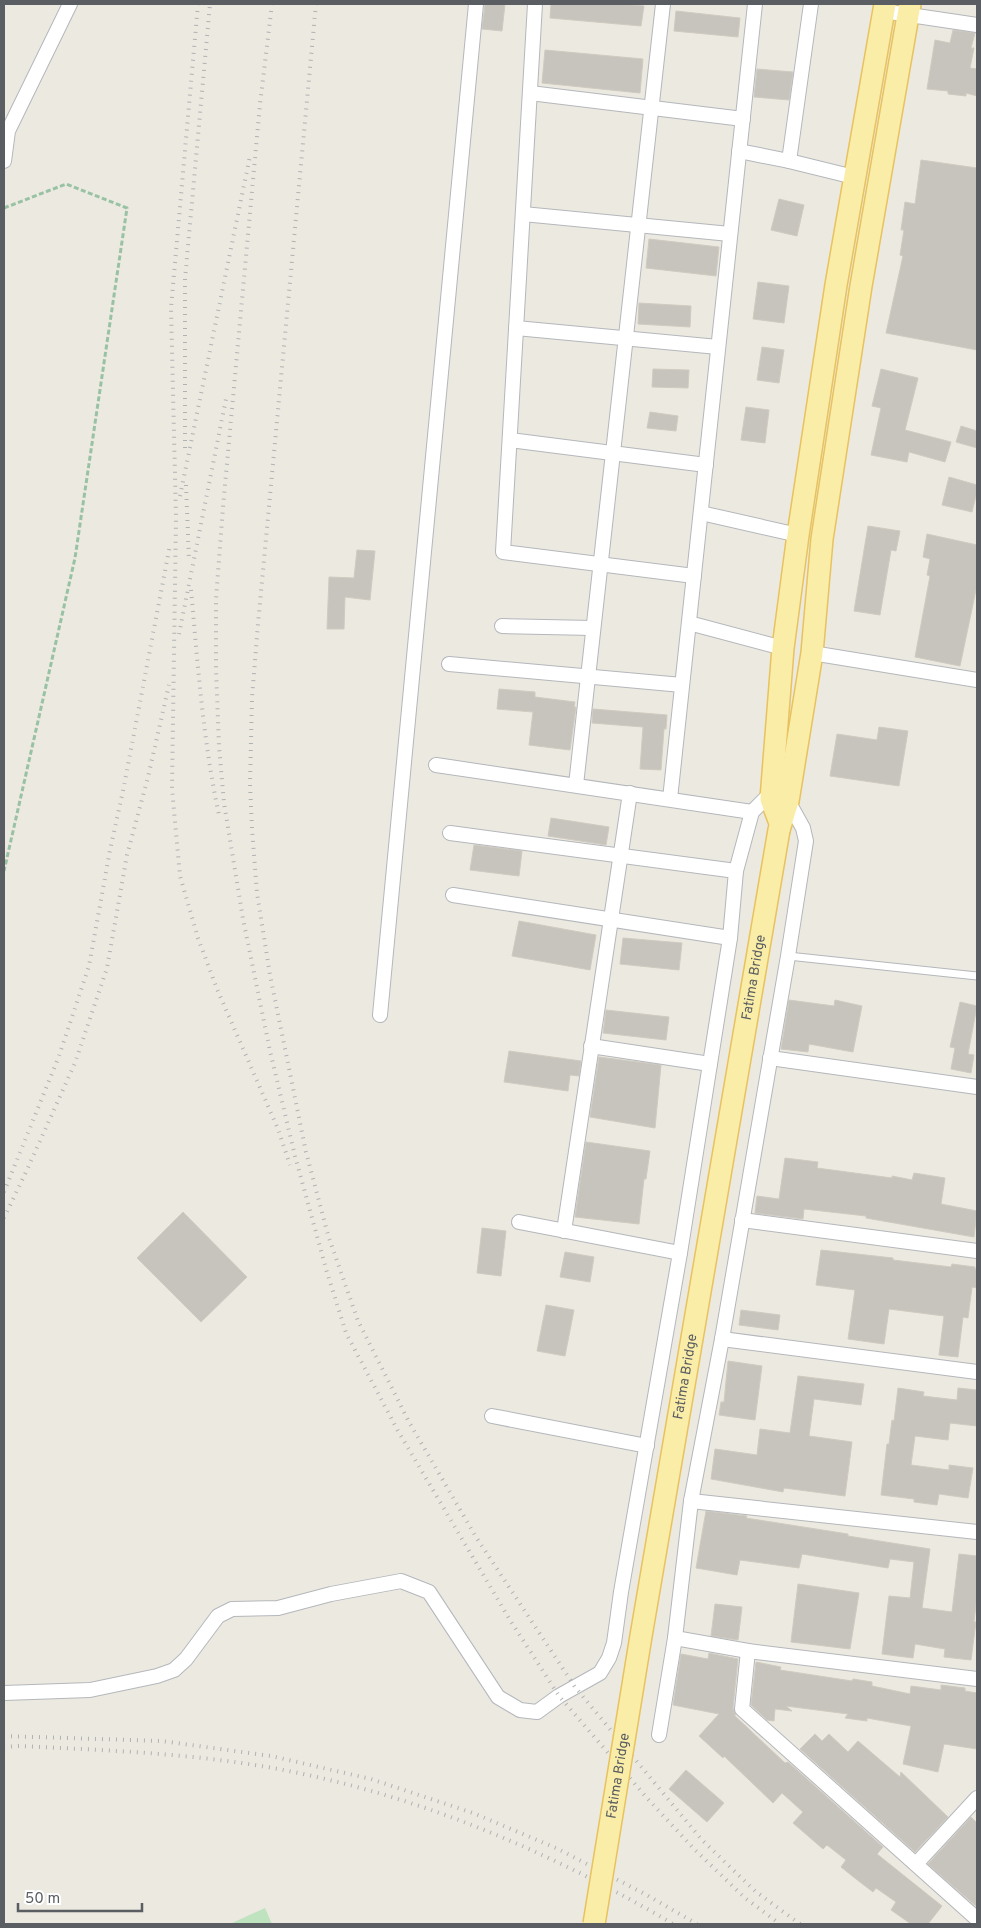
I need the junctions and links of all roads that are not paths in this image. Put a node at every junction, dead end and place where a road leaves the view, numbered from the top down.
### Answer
1 (70, 4) edge
2 (476, 4) edge
3 (535, 4) edge
4 (662, 4) edge
5 (755, 4) edge
6 (811, 4) edge
7 (884, 7) edge
8 (909, 9) edge
9 (977, 25) edge
10 (530, 93) junction
11 (651, 107) junction
12 (743, 119) junction
13 (739, 152) junction
14 (4, 160) edge
15 (789, 161) junction
16 (854, 177) junction
17 (523, 214) junction
18 (638, 225) junction
19 (730, 234) junction
20 (516, 328) junction
21 (626, 338) junction
22 (718, 347) junction
23 (510, 440) junction
24 (613, 453) junction
25 (706, 465) junction
26 (701, 513) junction
27 (798, 535) junction
28 (600, 564) junction
29 (694, 576) junction
30 (689, 623) junction
31 (502, 626) dead end
32 (593, 628) junction
33 (783, 648) junction
34 (812, 653) junction
35 (449, 664) dead end
36 (588, 677) junction
37 (977, 680) edge
38 (682, 686) junction
39 (436, 764) dead end
40 (576, 785) junction
41 (630, 793) junction
42 (780, 797) junction
43 (670, 799) junction
44 (752, 812) junction
45 (450, 833) dead end
46 (620, 856) junction
47 (736, 871) junction
48 (453, 895) dead end
49 (611, 920) junction
50 (730, 938) junction
51 (788, 956) junction
52 (977, 976) edge
53 (380, 1016) dead end
54 (591, 1046) junction
55 (770, 1058) junction
56 (710, 1064) junction
57 (977, 1087) edge
58 (742, 1220) junction
59 (519, 1222) dead end
60 (564, 1231) junction
61 (977, 1251) edge
62 (680, 1253) junction
63 (722, 1339) junction
64 (977, 1372) edge
65 (492, 1416) dead end
66 (647, 1446) junction
67 (691, 1501) junction
68 (977, 1532) edge
69 (675, 1638) junction
70 (748, 1651) junction
71 (977, 1679) edge
72 (4, 1693) edge
73 (660, 1735) dead end
74 (977, 1798) edge
75 (916, 1864) junction
76 (977, 1919) edge
77 (594, 1924) edge

1 - 14 street
2 - 53 street
3 - 10 street
4 - 11 street
5 - 12 street
6 - 15 street
7 - 8 street
7 - 16 main road
8 - 9 street
8 - 34 main road
10 - 11 street
10 - 17 street
11 - 12 street
11 - 18 street
12 - 13 street
13 - 15 street
13 - 19 street
15 - 16 street
16 - 27 main road
17 - 18 street
17 - 20 street
18 - 19 street
18 - 21 street
19 - 22 street
20 - 21 street
20 - 23 street
21 - 22 street
21 - 24 street
22 - 25 street
23 - 24 street
23 - 28 street
24 - 25 street
24 - 28 street
25 - 26 street
26 - 27 street
26 - 29 street
27 - 33 main road
28 - 29 street
28 - 32 street
29 - 30 street
30 - 33 street
30 - 38 street
31 - 32 street
32 - 36 street
33 - 42 main road
34 - 37 street
34 - 42 main road
35 - 36 street
36 - 38 street
36 - 40 street
38 - 43 street
39 - 40 street
40 - 41 street
41 - 43 street
41 - 46 street
42 - 44 street
42 - 51 street
42 - 77 main road, Fatima Bridge, bridge
43 - 44 street
44 - 47 street
45 - 46 street
46 - 47 street
46 - 49 street
47 - 50 street
48 - 49 street
49 - 50 street
49 - 54 street
50 - 56 street
51 - 52 lane
51 - 55 street
54 - 56 street
54 - 60 street
55 - 57 street
55 - 58 street
56 - 62 street
58 - 61 street
58 - 63 street
59 - 60 street
60 - 62 street
62 - 66 street
63 - 64 street
63 - 67 street
65 - 66 street
66 - 72 street
67 - 68 street
67 - 69 street
69 - 70 street
69 - 73 street
70 - 71 street
70 - 75 street
74 - 75 street
75 - 76 street

